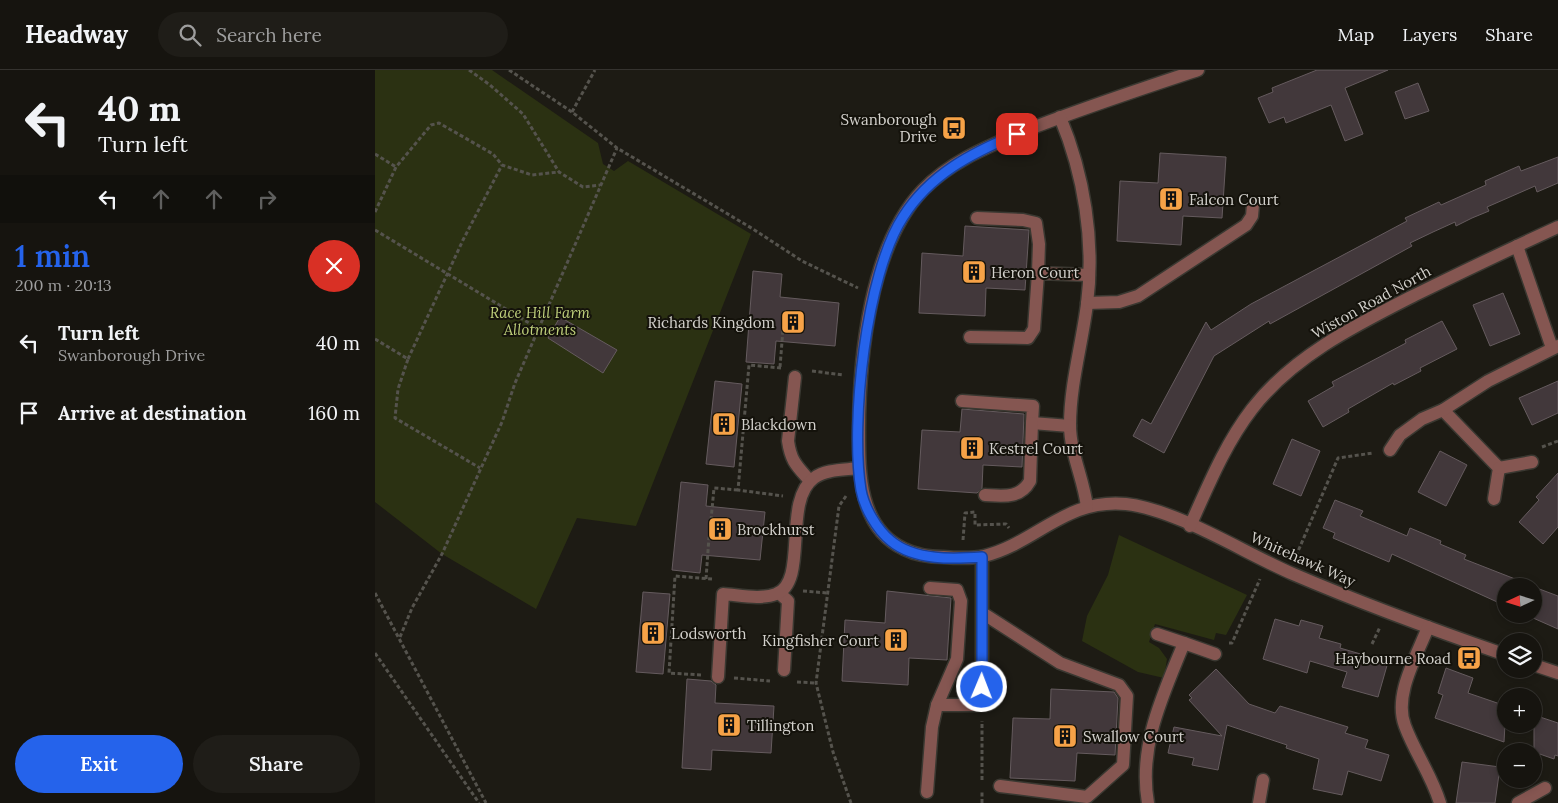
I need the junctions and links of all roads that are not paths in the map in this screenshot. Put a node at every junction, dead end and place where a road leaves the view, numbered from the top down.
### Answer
1 (1198, 70) edge
2 (1060, 117) junction
3 (1253, 205) dead end
4 (977, 218) dead end
5 (1558, 227) edge
6 (1517, 246) junction
7 (1038, 273) junction
8 (1089, 275) junction
9 (1087, 303) junction
10 (971, 337) dead end
11 (1555, 347) edge
12 (795, 377) dead end
13 (962, 401) dead end
14 (1443, 410) junction
15 (1032, 423) junction
16 (1070, 426) junction
17 (1390, 450) road end
18 (1532, 462) dead end
19 (859, 468) junction
20 (1499, 468) junction
21 (811, 481) junction
22 (985, 495) dead end
23 (1494, 499) dead end
24 (1087, 507) junction
25 (1190, 526) junction
26 (982, 557) junction
27 (930, 588) dead end
28 (779, 593) junction
29 (983, 614) junction
30 (1427, 627) junction
31 (1157, 634) dead end
32 (1183, 643) junction
33 (1497, 652) edge
34 (1215, 654) road end
35 (1542, 668) edge
36 (1558, 673) edge
37 (787, 676) road end
38 (719, 677) road end
39 (937, 705) junction
40 (1263, 780) dead end
41 (999, 786) dead end
42 (1545, 788) dead end
43 (927, 792) dead end
44 (1148, 803) edge
45 (1259, 803) edge
46 (1440, 803) edge
47 (1518, 803) edge

1 - 2 street
2 - 8 street
2 - 19 street
3 - 9 street
4 - 7 street
5 - 6 street, Wiston Road North
6 - 11 street
6 - 25 street, Wiston Road North
7 - 8 street
7 - 10 street
8 - 9 street
9 - 16 street
11 - 14 street
12 - 21 street
13 - 15 street
14 - 17 street
14 - 20 street
15 - 16 street
15 - 22 street
16 - 24 street
18 - 20 street
19 - 21 street
19 - 26 street
20 - 23 street
21 - 28 street
24 - 25 street, Whitehawk Way
24 - 26 street
25 - 30 street, Whitehawk Way
26 - 29 street
27 - 39 street
28 - 37 street
28 - 38 street
29 - 39 street
29 - 41 street
30 - 33 street, Whitehawk Way
30 - 46 street
31 - 32 street
32 - 34 street
32 - 44 street
35 - 36 street
39 - 43 street
40 - 45 street
42 - 47 street

